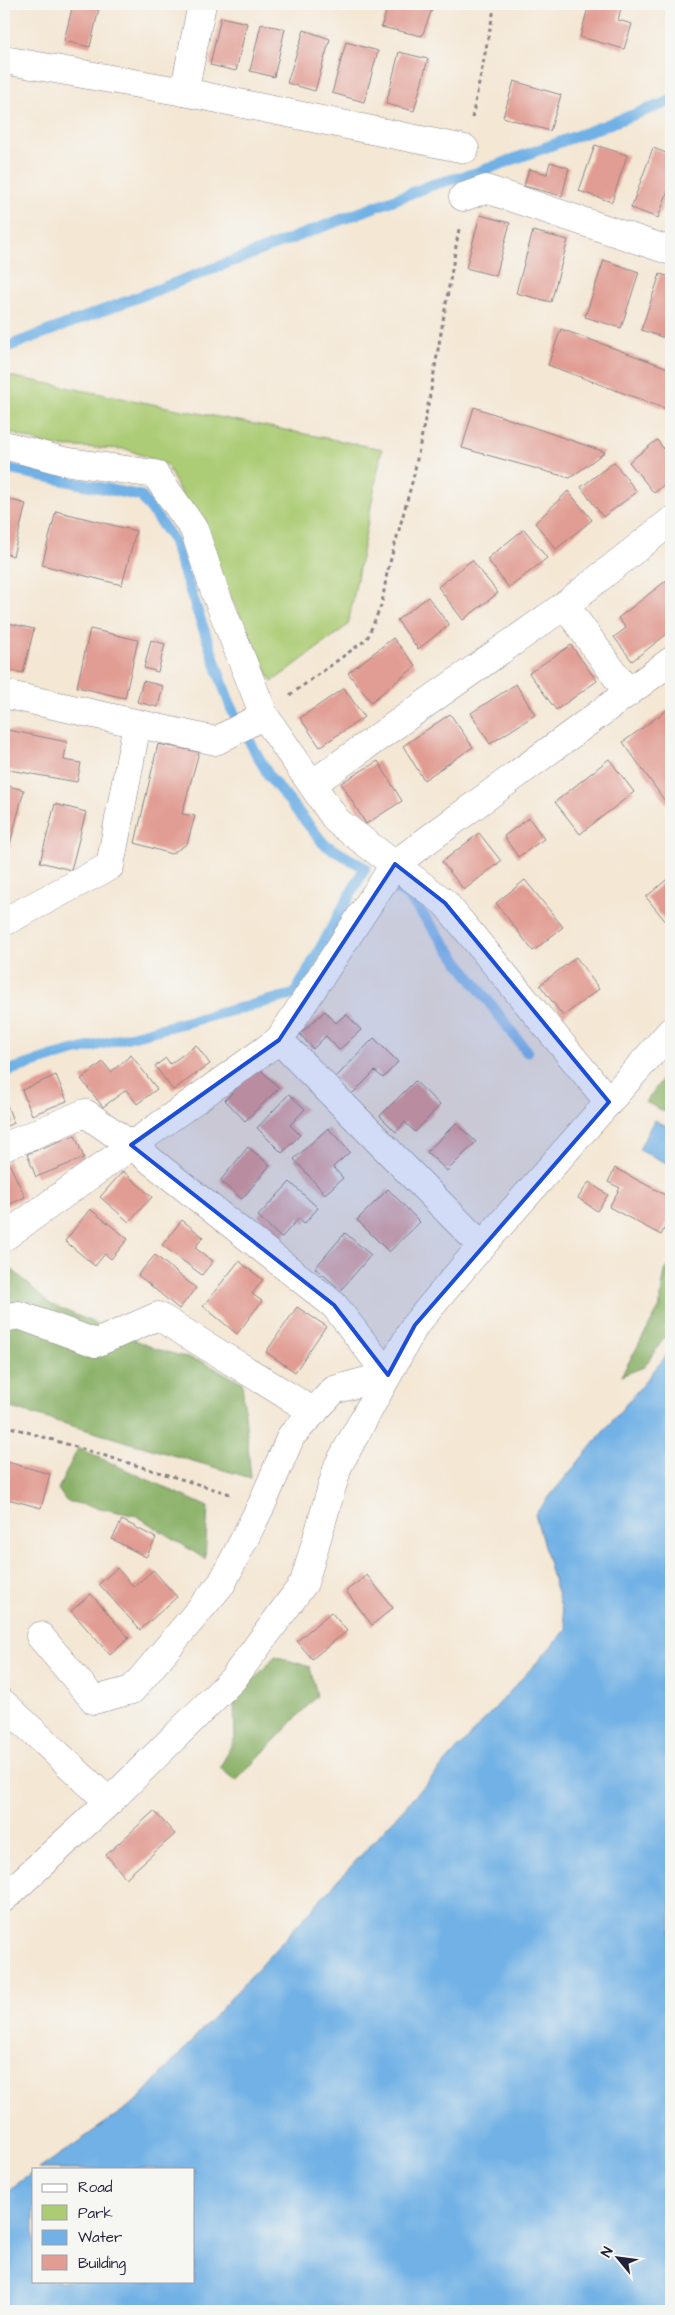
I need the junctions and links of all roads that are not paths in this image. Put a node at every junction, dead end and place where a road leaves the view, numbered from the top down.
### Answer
1 (202, 4) edge
2 (4, 60) edge
3 (184, 92) junction
4 (465, 149) road end
5 (463, 197) road end
6 (671, 251) edge
7 (4, 445) edge
8 (671, 521) edge
9 (565, 605) junction
10 (671, 661) edge
11 (628, 693) junction
12 (4, 694) edge
13 (266, 718) junction
14 (138, 724) junction
15 (312, 784) junction
16 (394, 864) junction
17 (4, 922) edge
18 (671, 1031) edge
19 (279, 1040) junction
20 (609, 1102) junction
21 (130, 1145) junction
22 (4, 1147) edge
23 (4, 1237) edge
24 (482, 1246) junction
25 (4, 1318) edge
26 (388, 1375) junction
27 (314, 1412) junction
28 (40, 1636) dead end
29 (4, 1704) edge
30 (109, 1802) junction
31 (4, 1898) edge

1 - 3 street
2 - 3 street
3 - 4 street
5 - 6 street
7 - 13 street
8 - 9 street
9 - 11 street
9 - 15 street
10 - 11 street
11 - 16 street
12 - 14 street
13 - 14 street
13 - 15 street
14 - 17 street
15 - 16 street
16 - 19 street
16 - 20 street
18 - 20 street
19 - 21 street
19 - 24 street
20 - 24 street
21 - 22 street
21 - 23 street
21 - 26 street
24 - 26 street
25 - 27 street
26 - 27 street
26 - 30 street
27 - 28 street
29 - 30 street
30 - 31 street

